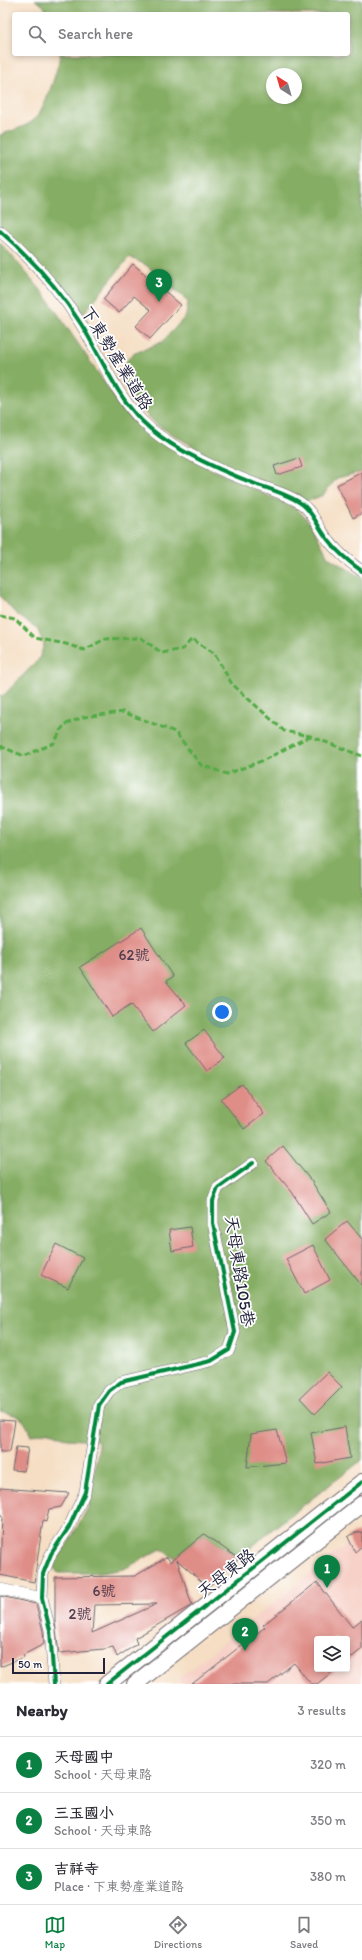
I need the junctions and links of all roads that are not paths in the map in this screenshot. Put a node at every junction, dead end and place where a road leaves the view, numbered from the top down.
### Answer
1 (0, 231) edge
2 (362, 571) edge
3 (253, 1163) dead end
4 (362, 1482) edge
5 (362, 1504) edge
6 (0, 1589) edge
7 (42, 1598) junction
8 (54, 1684) edge
9 (107, 1684) edge
10 (135, 1684) edge

1 - 2 street, 下東勢產業道路
3 - 7 street, 天母東路105巷
4 - 9 street, 天母東路
5 - 10 street, 天母東路
6 - 7 street
7 - 8 street, 天母東路105巷

